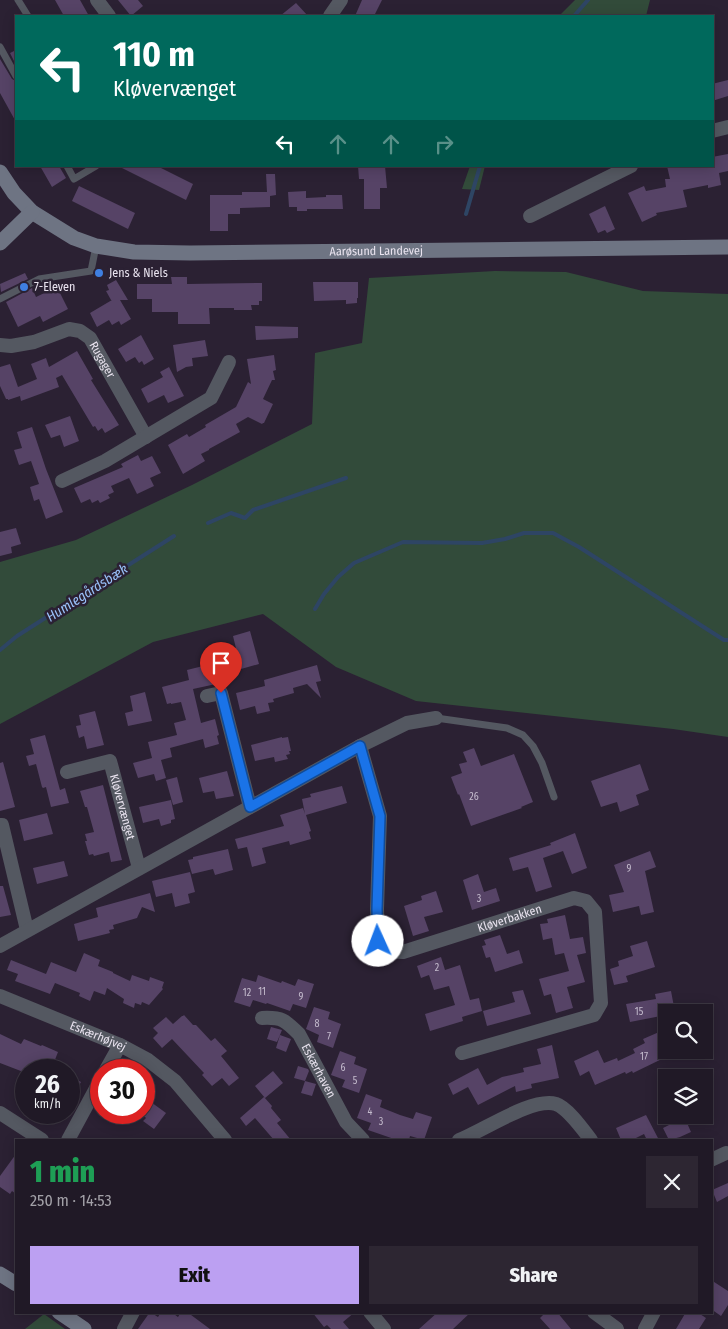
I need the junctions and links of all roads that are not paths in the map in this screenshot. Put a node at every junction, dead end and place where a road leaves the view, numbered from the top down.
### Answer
1 (18, 0) edge
2 (97, 0) edge
3 (341, 0) edge
4 (27, 15) edge
5 (108, 15) edge
6 (331, 15) edge
7 (0, 47) edge
8 (15, 74) edge
9 (728, 127) edge
10 (714, 130) edge
11 (68, 167) edge
12 (94, 167) edge
13 (629, 167) edge
14 (0, 172) edge
15 (32, 212) junction
16 (530, 216) dead end
17 (0, 243) edge
18 (96, 246) junction
19 (728, 247) edge
20 (0, 299) edge
21 (0, 345) edge
22 (229, 362) dead end
23 (146, 437) junction
24 (62, 481) dead end
25 (207, 696) dead end
26 (436, 718) joint
27 (360, 746) junction
28 (67, 772) dead end
29 (554, 797) dead end
30 (250, 807) junction
31 (0, 825) edge
32 (139, 868) junction
33 (27, 930) junction
34 (0, 946) edge
35 (0, 996) edge
36 (262, 1018) dead end
37 (120, 1045) junction
38 (462, 1053) dead end
39 (112, 1059) edge
40 (90, 1099) edge
41 (0, 1113) edge
42 (40, 1139) edge
43 (69, 1139) edge
44 (224, 1139) edge
45 (363, 1139) edge
46 (461, 1139) edge
47 (591, 1139) edge
48 (726, 1153) dead end
49 (713, 1159) edge
50 (0, 1274) edge
51 (15, 1283) edge
52 (62, 1314) edge
53 (133, 1314) edge
54 (372, 1314) edge
55 (597, 1314) edge
56 (653, 1314) edge
57 (84, 1329) edge
58 (124, 1329) edge
59 (384, 1329) edge
60 (618, 1329) edge
61 (645, 1329) edge

1 - 4 lane
2 - 5 street
3 - 6 street
7 - 8 lane
9 - 10 street
11 - 12 lane
13 - 16 street
14 - 15 street, Aarøsund Landevej
15 - 17 street
15 - 18 street, Aarøsund Landevej
18 - 19 street, Aarøsund Landevej
18 - 20 lane
21 - 23 street, Rugager
22 - 23 street
23 - 24 street
25 - 30 street
26 - 27 street
26 - 29 lane
27 - 30 street
27 - 38 street, Kløverbakken
28 - 32 street, Kløvervænget
30 - 32 street
31 - 33 street
32 - 33 street
33 - 34 street
35 - 37 street, Eskærhøjvej
36 - 45 street, Eskærhaven
37 - 39 street
37 - 44 street, Eskærhøjvej
40 - 43 street
41 - 42 street
46 - 47 street
48 - 49 street
50 - 51 street
52 - 57 street
53 - 58 street
54 - 59 street
55 - 60 street
56 - 61 street

